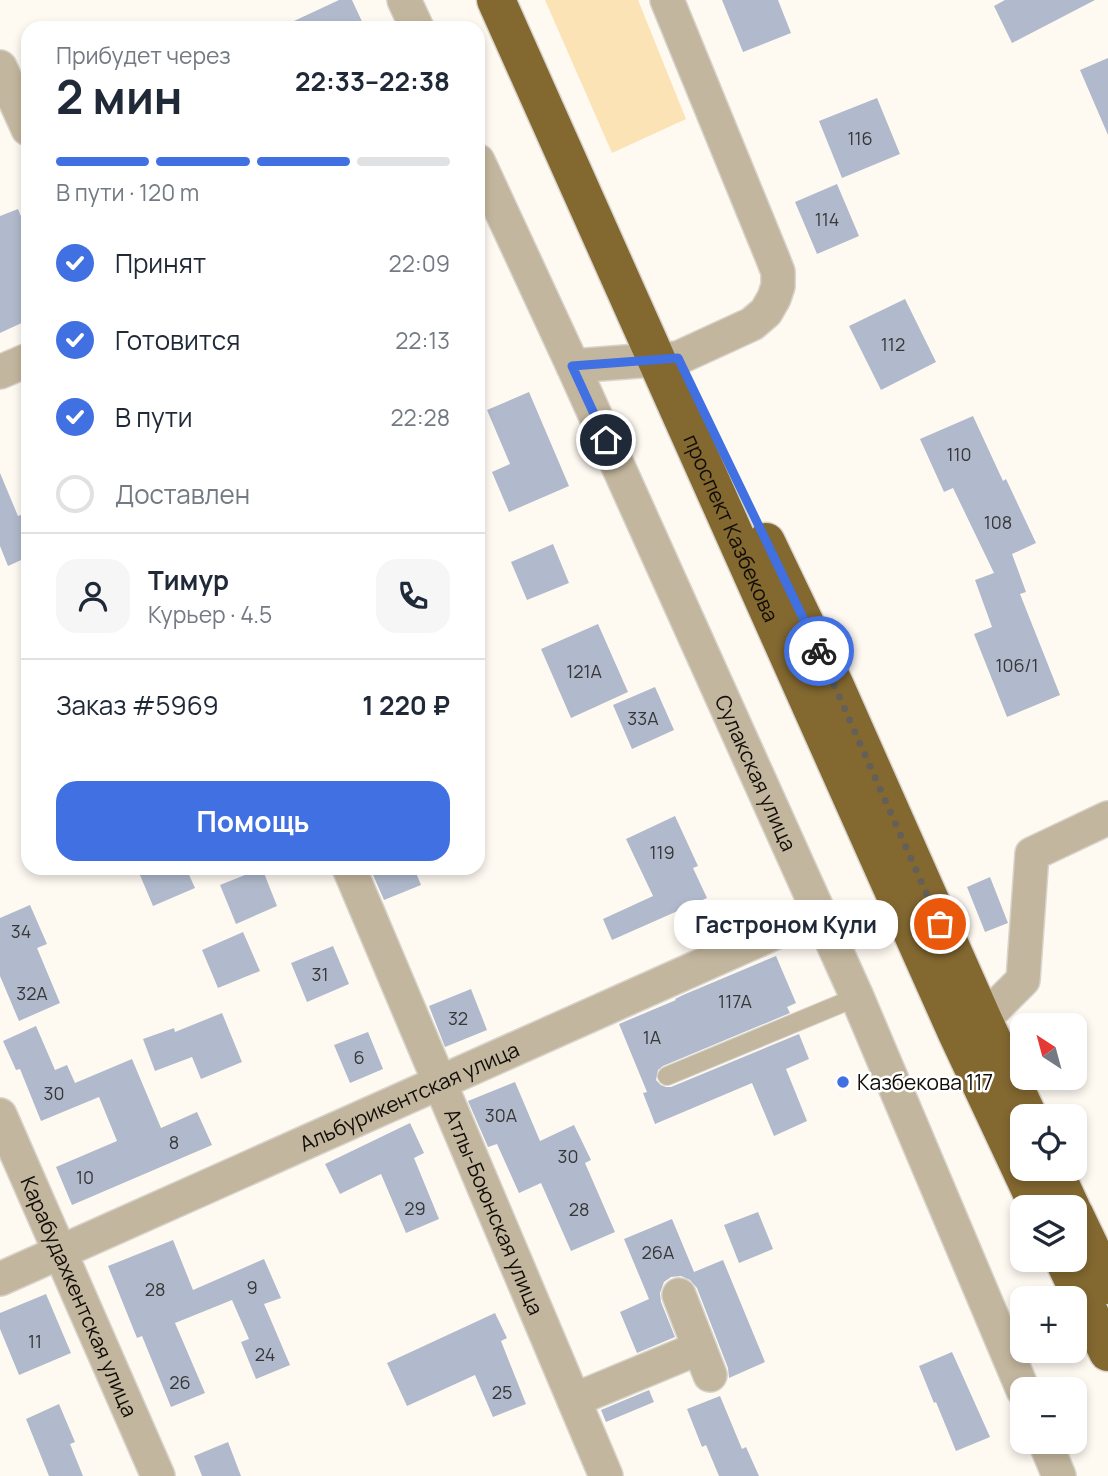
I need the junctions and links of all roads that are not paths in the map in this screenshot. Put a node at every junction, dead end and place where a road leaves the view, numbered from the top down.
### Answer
1 (404, 0) edge
2 (496, 0) edge
3 (519, 0) edge
4 (667, 0) edge
5 (414, 21) edge
6 (0, 67) edge
7 (21, 114) edge
8 (485, 182) edge
9 (667, 358) junction
10 (21, 363) edge
11 (572, 366) junction
12 (0, 372) edge
13 (1108, 818) edge
14 (352, 875) edge
15 (819, 913) junction
16 (857, 997) junction
17 (982, 1020) junction
18 (667, 1076) dead end
19 (441, 1082) junction
20 (1022, 1104) edge
21 (0, 1115) edge
22 (1033, 1195) edge
23 (1087, 1241) edge
24 (60, 1252) junction
25 (1070, 1272) edge
26 (0, 1279) edge
27 (1108, 1285) edge
28 (679, 1295) dead end
29 (1108, 1352) edge
30 (1018, 1377) edge
31 (574, 1400) junction
32 (1050, 1454) edge
33 (158, 1476) edge
34 (606, 1476) edge
35 (1059, 1476) edge

1 - 5 street
2 - 9 highway, проспект Казбекова
3 - 9 highway, проспект Казбекова
4 - 9 street
6 - 7 street
8 - 11 street, Сулакская улица
9 - 11 street
9 - 17 highway, проспект Казбекова
9 - 22 highway, проспект Казбекова
10 - 12 street
11 - 15 street, Сулакская улица
13 - 17 street
14 - 19 street, Атлы-Боюнская улица
15 - 16 street, Сулакская улица
15 - 19 street, Альбурикентская улица
16 - 18 lane
16 - 30 street, Сулакская улица
17 - 20 highway, проспект Казбекова
19 - 24 street, Альбурикентская улица
19 - 31 street, Атлы-Боюнская улица
21 - 24 street, Карабудахкентская улица
23 - 27 highway
24 - 26 street, Альбурикентская улица
24 - 33 street, Карабудахкентская улица
25 - 29 highway
28 - 31 street
31 - 34 street, Атлы-Боюнская улица
32 - 35 street

